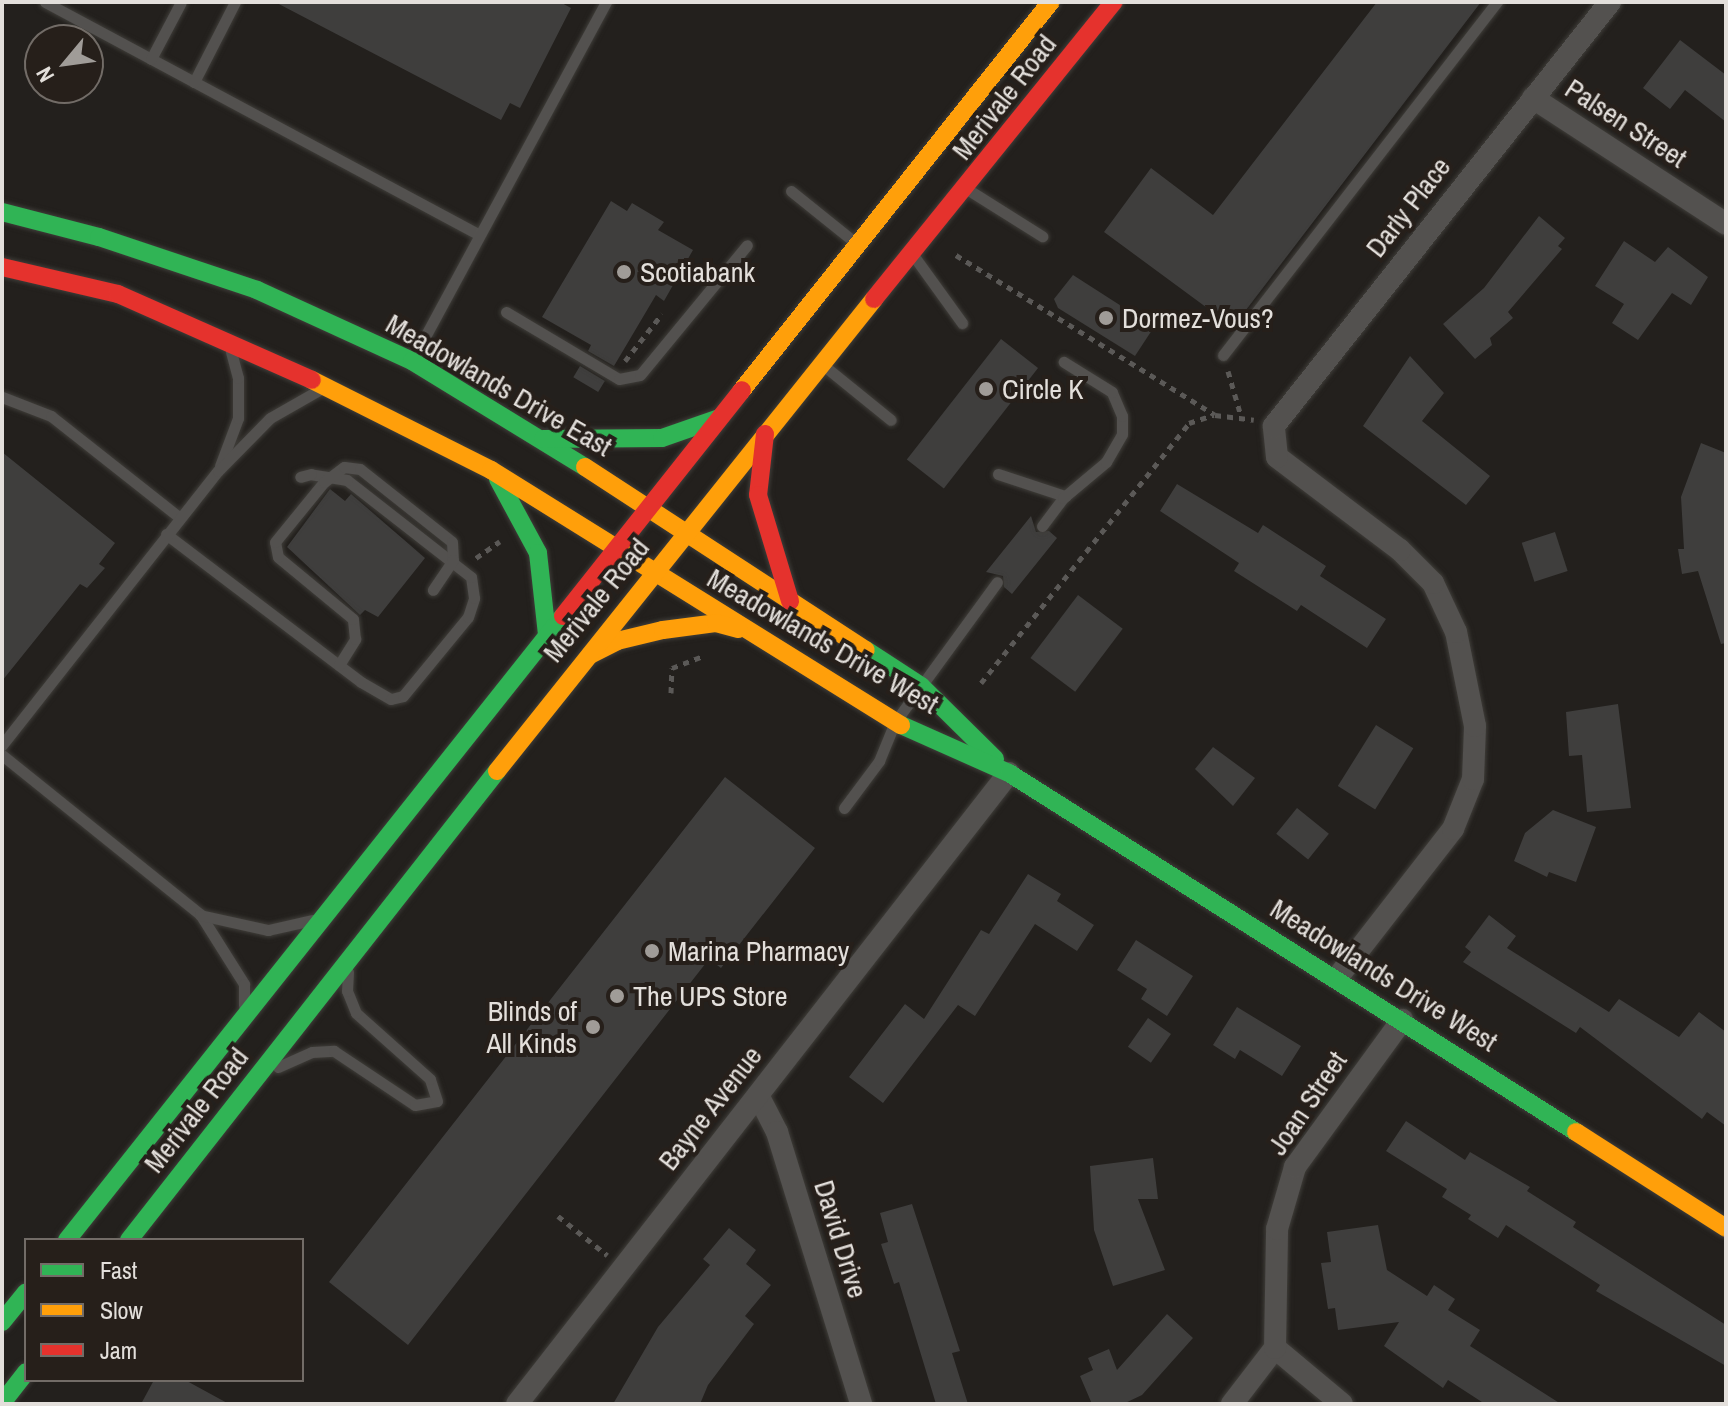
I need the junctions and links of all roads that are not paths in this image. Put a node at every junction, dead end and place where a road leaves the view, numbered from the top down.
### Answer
1 (45, 2) edge
2 (181, 2) edge
3 (235, 2) edge
4 (606, 2) edge
5 (1051, 2) edge
6 (1114, 2) edge
7 (1497, 2) edge
8 (1610, 2) edge
9 (151, 59) junction
10 (194, 82) junction
11 (1533, 98) junction
12 (967, 188) junction
13 (791, 191) dead end
14 (2, 212) edge
15 (1726, 224) edge
16 (480, 235) junction
17 (1042, 236) dead end
18 (857, 244) junction
19 (747, 245) dead end
20 (912, 255) junction
21 (2, 267) edge
22 (506, 312) dead end
23 (962, 323) dead end
24 (229, 341) junction
25 (1223, 355) road end
26 (412, 361) junction
27 (1064, 362) dead end
28 (822, 364) junction
29 (325, 386) junction
30 (2, 397) edge
31 (719, 418) junction
32 (891, 420) dead end
33 (765, 434) junction
34 (543, 439) junction
35 (491, 470) junction
36 (218, 471) junction
37 (998, 474) dead end
38 (332, 475) junction
39 (300, 477) dead end
40 (1065, 496) junction
41 (649, 506) junction
42 (179, 517) junction
43 (1042, 526) dead end
44 (687, 532) junction
45 (166, 534) junction
46 (616, 547) junction
47 (457, 564) junction
48 (654, 573) junction
49 (997, 582) dead end
50 (433, 590) dead end
51 (790, 601) junction
52 (745, 631) junction
53 (547, 634) junction
54 (585, 658) junction
55 (339, 665) junction
56 (921, 686) junction
57 (895, 722) junction
58 (2, 745) edge
59 (2, 755) edge
60 (1009, 773) junction
61 (844, 808) dead end
62 (200, 914) junction
63 (322, 918) junction
64 (349, 959) junction
65 (1337, 978) junction
66 (243, 1018) junction
67 (1402, 1020) junction
68 (257, 1078) junction
69 (758, 1095) junction
70 (1726, 1228) edge
71 (69, 1238) edge
72 (131, 1238) edge
73 (24, 1294) edge
74 (2, 1322) edge
75 (1275, 1348) junction
76 (24, 1375) edge
77 (2, 1403) edge
78 (517, 1404) edge
79 (861, 1404) edge
80 (1232, 1404) edge
81 (1342, 1404) edge

1 - 9 lane
2 - 9 lane
3 - 10 lane
4 - 16 lane
5 - 18 main road, Merivale Road
6 - 12 main road, Merivale Road
7 - 25 lane
8 - 11 street, Darly Place
9 - 10 lane
10 - 16 lane
11 - 15 street, Palsen Street
11 - 65 street, Darly Place
12 - 17 lane
12 - 20 main road, Merivale Road
13 - 18 lane
14 - 26 main road, Meadowlands Drive East
16 - 26 lane
18 - 31 main road, Merivale Road
19 - 22 lane
20 - 23 lane
20 - 28 main road, Merivale Road
21 - 24 main road
24 - 29 main road
24 - 36 lane
26 - 34 main road, Meadowlands Drive East
27 - 40 lane
28 - 32 lane
28 - 33 main road, Merivale Road
29 - 35 main road
29 - 36 lane
30 - 42 lane
31 - 34 main road
31 - 41 main road, Merivale Road
33 - 44 main road, Merivale Road
33 - 51 main road
34 - 41 main road, Meadowlands Drive East
35 - 46 main road
35 - 53 main road
36 - 42 lane
37 - 40 lane
38 - 39 lane
38 - 47 lane
38 - 55 lane
40 - 43 lane
41 - 44 main road, Meadowlands Drive East
41 - 46 main road, Merivale Road
42 - 45 lane
44 - 48 main road, Merivale Road
44 - 51 main road, Meadowlands Drive West
45 - 55 lane
45 - 58 lane
46 - 48 main road
46 - 53 main road, Merivale Road
47 - 50 lane
47 - 55 lane
48 - 52 main road, Meadowlands Drive West
48 - 54 main road, Merivale Road
49 - 56 lane
51 - 56 main road, Meadowlands Drive West
52 - 54 main road
52 - 57 main road, Meadowlands Drive West
53 - 63 main road, Merivale Road
54 - 64 main road, Merivale Road
56 - 57 lane
56 - 60 main road, Meadowlands Drive West
57 - 60 main road, Meadowlands Drive West
57 - 61 lane
59 - 62 lane
60 - 65 main road, Meadowlands Drive West
60 - 69 street, Bayne Avenue
62 - 63 lane
62 - 66 lane
63 - 66 main road, Merivale Road
64 - 68 main road, Merivale Road
64 - 68 lane
65 - 67 main road, Meadowlands Drive West
66 - 71 main road, Merivale Road
67 - 70 main road, Meadowlands Drive West
67 - 75 street, Joan Street
68 - 72 main road, Merivale Road
69 - 78 street, Bayne Avenue
69 - 79 street, David Drive
73 - 74 main road
75 - 80 street
75 - 81 street
76 - 77 main road

